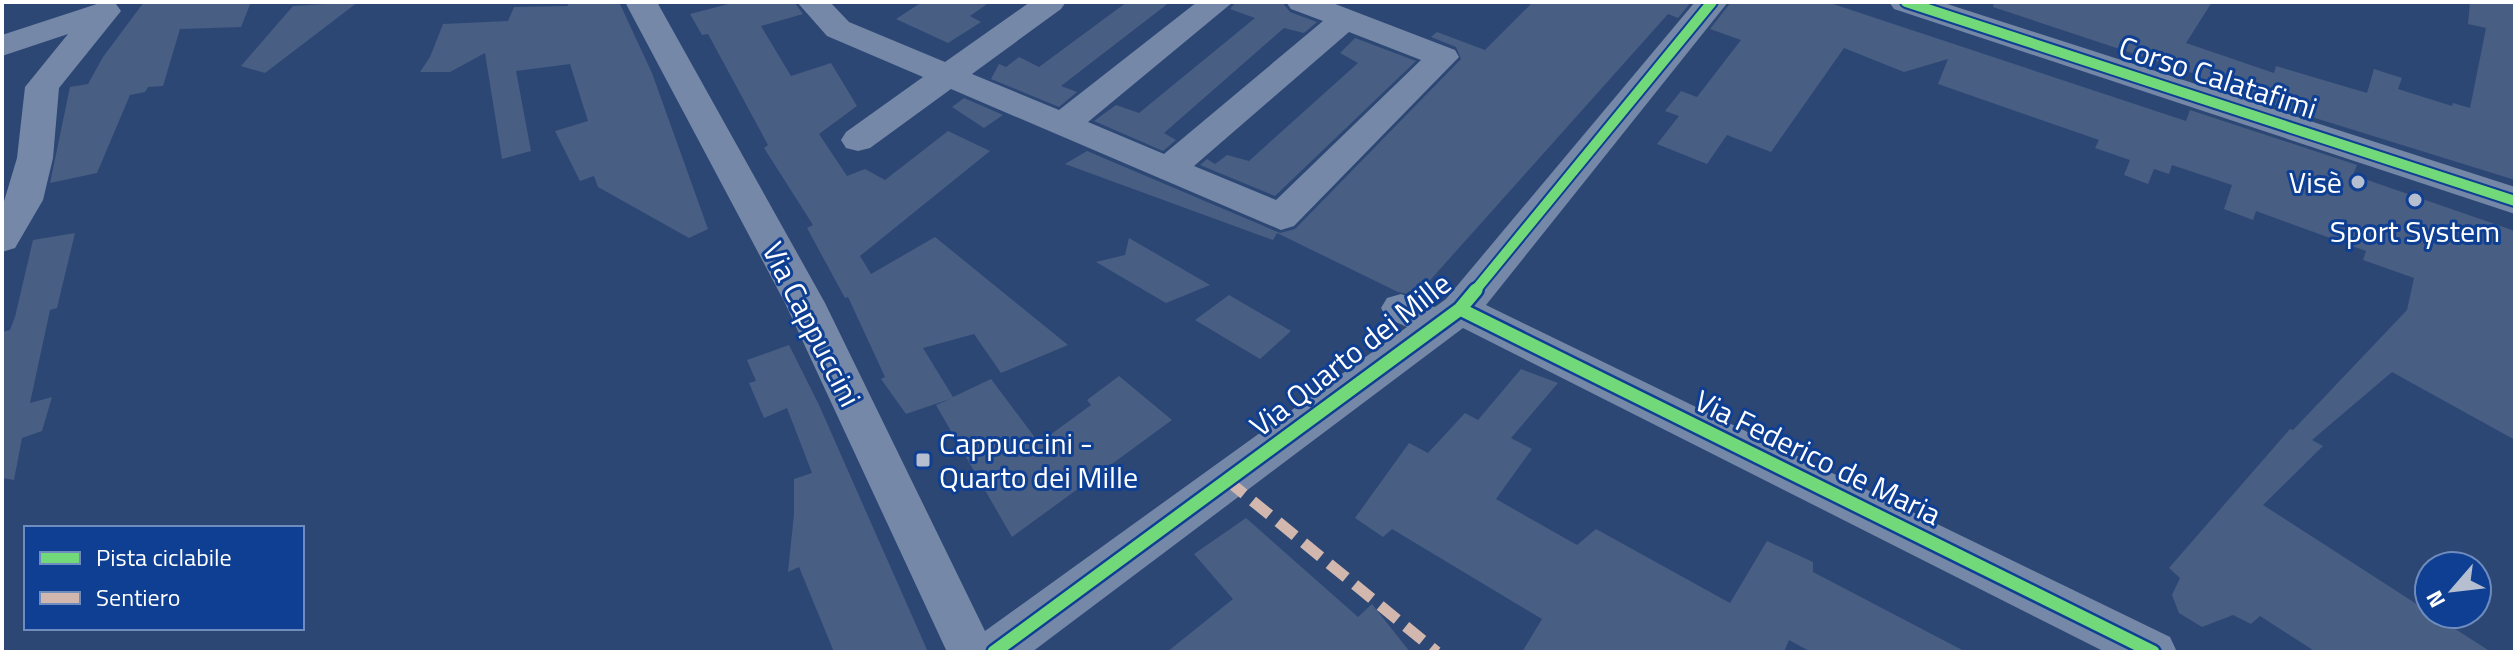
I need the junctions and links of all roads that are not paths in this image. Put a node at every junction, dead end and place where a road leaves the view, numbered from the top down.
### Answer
1 (813, 2) edge
2 (1050, 2) edge
3 (1217, 2) edge
4 (1302, 2) edge
5 (1712, 2) edge
6 (1906, 2) edge
7 (115, 7) edge
8 (656, 9) edge
9 (1345, 19) junction
10 (2, 46) edge
11 (2, 59) edge
12 (948, 75) junction
13 (42, 87) junction
14 (1063, 124) junction
15 (858, 140) dead end
16 (1168, 169) junction
17 (2515, 201) edge
18 (2, 239) edge
19 (1401, 308) dead end
20 (1449, 317) junction
21 (971, 652) edge
22 (994, 652) edge
23 (2153, 652) edge

1 - 12 street
2 - 12 street
3 - 14 street
4 - 9 street
5 - 20 street, Via Quarto dei Mille
6 - 17 main road, Corso Calatafimi
7 - 10 street
7 - 13 street
8 - 21 street, Via Cappuccini
9 - 16 street
9 - 16 street
11 - 13 street
12 - 14 street
12 - 15 street
13 - 18 street
14 - 16 street
19 - 20 street, Via Federico de Maria
20 - 22 street, Via Quarto dei Mille
20 - 23 street, Via Federico de Maria

